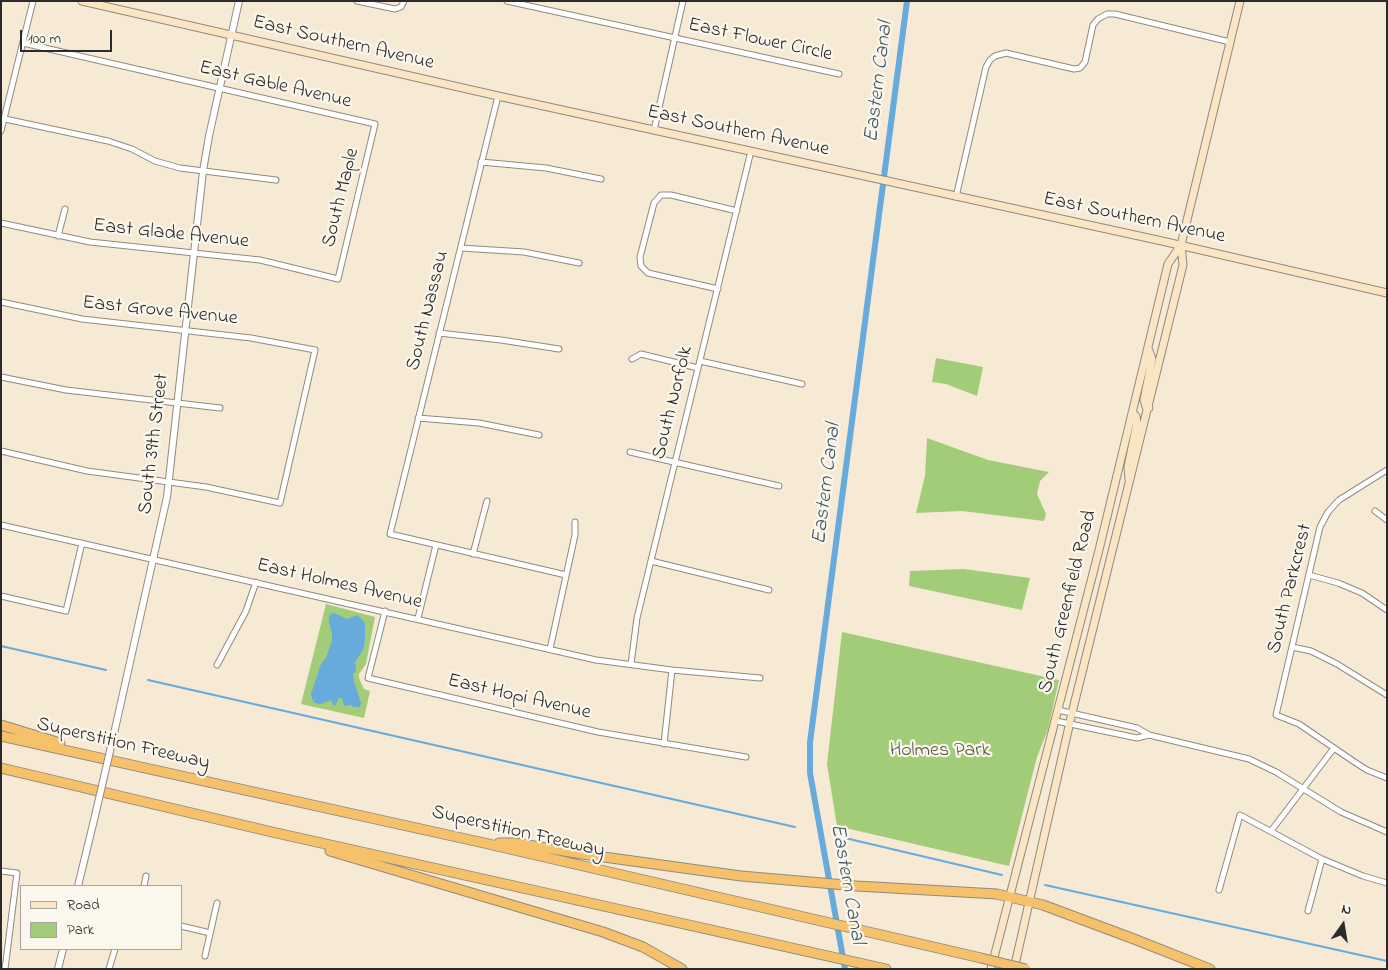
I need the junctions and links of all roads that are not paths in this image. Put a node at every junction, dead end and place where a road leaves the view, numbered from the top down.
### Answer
1 (33, 1) edge
2 (82, 1) edge
3 (239, 1) edge
4 (357, 1) edge
5 (404, 1) edge
6 (507, 1) edge
7 (683, 1) edge
8 (1240, 1) edge
9 (231, 35) junction
10 (674, 38) junction
11 (1230, 42) junction
12 (23, 43) junction
13 (839, 74) dead end
14 (220, 88) junction
15 (498, 96) junction
16 (5, 119) junction
17 (375, 124) joint
18 (654, 130) junction
19 (1, 132) edge
20 (751, 151) junction
21 (481, 162) junction
22 (203, 171) junction
23 (601, 179) dead end
24 (276, 180) dead end
25 (956, 197) junction
26 (64, 209) dead end
27 (737, 211) junction
28 (1, 223) edge
29 (58, 236) junction
30 (1181, 245) junction
31 (460, 248) junction
32 (194, 252) junction
33 (579, 263) dead end
34 (338, 279) joint
35 (718, 289) junction
36 (1387, 294) edge
37 (1, 302) edge
38 (185, 331) junction
39 (439, 333) junction
40 (1148, 347) junction
41 (560, 349) dead end
42 (632, 359) dead end
43 (700, 361) junction
44 (698, 368) junction
45 (1, 377) edge
46 (802, 384) dead end
47 (177, 403) junction
48 (220, 408) dead end
49 (1148, 408) junction
50 (1132, 413) junction
51 (418, 418) junction
52 (539, 435) dead end
53 (1, 451) edge
54 (630, 452) dead end
55 (675, 462) junction
56 (1387, 470) edge
57 (169, 483) junction
58 (1130, 485) junction
59 (779, 486) dead end
60 (487, 501) dead end
61 (1375, 511) dead end
62 (1387, 520) edge
63 (575, 522) dead end
64 (1, 525) edge
65 (82, 543) junction
66 (436, 545) junction
67 (474, 554) junction
68 (154, 558) junction
69 (651, 561) junction
70 (566, 575) junction
71 (1309, 575) junction
72 (256, 582) junction
73 (769, 590) dead end
74 (1, 596) edge
75 (1387, 610) edge
76 (385, 611) junction
77 (418, 618) junction
78 (1292, 647) junction
79 (550, 649) junction
80 (631, 664) junction
81 (217, 665) dead end
82 (672, 670) junction
83 (760, 678) dead end
84 (1387, 695) edge
85 (1058, 710) junction
86 (1072, 713) junction
87 (1056, 721) junction
88 (1070, 724) junction
89 (1, 725) edge
90 (1149, 735) junction
91 (1, 736) edge
92 (664, 744) junction
93 (1334, 748) junction
94 (746, 757) dead end
95 (122, 763) junction
96 (1, 768) edge
97 (1, 772) edge
98 (16, 772) junction
99 (1387, 778) edge
100 (1303, 788) junction
101 (1271, 831) junction
102 (1387, 832) edge
103 (272, 833) junction
104 (484, 843) junction
105 (1322, 858) junction
106 (1, 872) edge
107 (146, 876) dead end
108 (1387, 883) edge
109 (78, 885) edge
110 (144, 885) edge
111 (1219, 890) dead end
112 (1009, 897) junction
113 (1030, 902) junction
114 (217, 903) dead end
115 (1308, 911) dead end
116 (182, 926) edge
117 (210, 933) junction
118 (63, 950) edge
119 (115, 950) edge
120 (205, 956) dead end
121 (4, 967) edge
122 (58, 969) edge
123 (109, 969) edge
124 (682, 969) edge
125 (886, 969) edge
126 (991, 969) edge
127 (1014, 969) edge
128 (1026, 969) edge
129 (1210, 969) edge

1 - 12 street
2 - 9 main road, East Southern Avenue
3 - 9 street, South 39th Street
4 - 5 street
6 - 10 street, East Flower Circle
7 - 10 street
8 - 11 main road, South Greenfield Road
9 - 14 street, South 39th Street
9 - 15 main road, East Southern Avenue
10 - 13 street, East Flower Circle
10 - 18 street
11 - 25 street
11 - 30 main road, South Greenfield Road
12 - 14 street, East Gable Avenue
12 - 16 street
14 - 17 street, East Gable Avenue
14 - 22 street, South 39th Street
15 - 18 main road, East Southern Avenue
15 - 21 street, South Nassau
16 - 19 street
16 - 22 street
17 - 34 street, South Maple
18 - 20 main road, East Southern Avenue
20 - 25 main road, East Southern Avenue
20 - 27 street, South Norfolk
21 - 23 street
21 - 31 street, South Nassau
22 - 24 street
22 - 32 street, South 39th Street
25 - 30 main road, East Southern Avenue
26 - 29 street
27 - 35 street, South Norfolk
27 - 35 street
28 - 29 street, East Glade Avenue
29 - 32 street, East Glade Avenue
30 - 36 main road, East Southern Avenue
30 - 40 main road, South Greenfield Road
30 - 49 main road, South Greenfield Road
31 - 33 street
31 - 39 street, South Nassau
32 - 34 street, East Glade Avenue
32 - 38 street, South 39th Street
35 - 43 street, South Norfolk
37 - 38 street, East Grove Avenue
38 - 47 street, South 39th Street
38 - 57 street, East Grove Avenue
39 - 41 street
39 - 51 street, South Nassau
40 - 49 main road
40 - 50 main road, South Greenfield Road
42 - 44 street
43 - 44 street, South Norfolk
43 - 46 street
44 - 55 street, South Norfolk
45 - 47 street
47 - 48 street
47 - 57 street, South 39th Street
49 - 58 main road, South Greenfield Road
50 - 58 main road
50 - 85 main road, South Greenfield Road
51 - 52 street
51 - 66 street, South Nassau
53 - 57 street
54 - 55 street
55 - 59 street
55 - 69 street, South Norfolk
56 - 71 street, South Parkcrest
57 - 68 street, South 39th Street
58 - 86 main road, South Greenfield Road
60 - 67 street
61 - 62 street
63 - 70 street
64 - 65 street, East Holmes Avenue
65 - 68 street, East Holmes Avenue
65 - 74 street
66 - 67 street
66 - 77 street
67 - 70 street
68 - 72 street, East Holmes Avenue
68 - 109 street, South 39th Street, bridge
69 - 73 street
69 - 80 street, South Norfolk
70 - 79 street
71 - 75 street
71 - 78 street, South Parkcrest
72 - 76 street, East Holmes Avenue
72 - 81 street
76 - 77 street, East Holmes Avenue
76 - 92 street, East Hopi Avenue
77 - 79 street, East Holmes Avenue
78 - 84 street
78 - 93 street, South Parkcrest
79 - 80 street, East Holmes Avenue
80 - 82 street, East Holmes Avenue
82 - 83 street, East Holmes Avenue
82 - 92 street
85 - 86 street
85 - 87 main road, South Greenfield Road
86 - 88 main road, South Greenfield Road
86 - 90 street
87 - 88 street
87 - 112 main road, South Greenfield Road
88 - 90 street
88 - 113 main road, South Greenfield Road
89 - 95 highway
90 - 100 street
91 - 95 highway, Superstition Freeway
92 - 94 street, East Hopi Avenue
93 - 99 street
93 - 100 street
95 - 104 highway, Superstition Freeway
96 - 98 highway
97 - 98 highway
98 - 103 highway
100 - 101 street
100 - 102 street
101 - 105 street
101 - 111 street
103 - 124 highway
103 - 125 highway
104 - 112 highway
104 - 128 highway, Superstition Freeway, bridge
105 - 108 street
105 - 115 street
106 - 121 street
107 - 110 street
112 - 113 highway
112 - 126 main road, South Greenfield Road
113 - 127 main road, South Greenfield Road
113 - 129 highway
114 - 117 street
116 - 117 street
117 - 120 street
118 - 122 street
119 - 123 street

